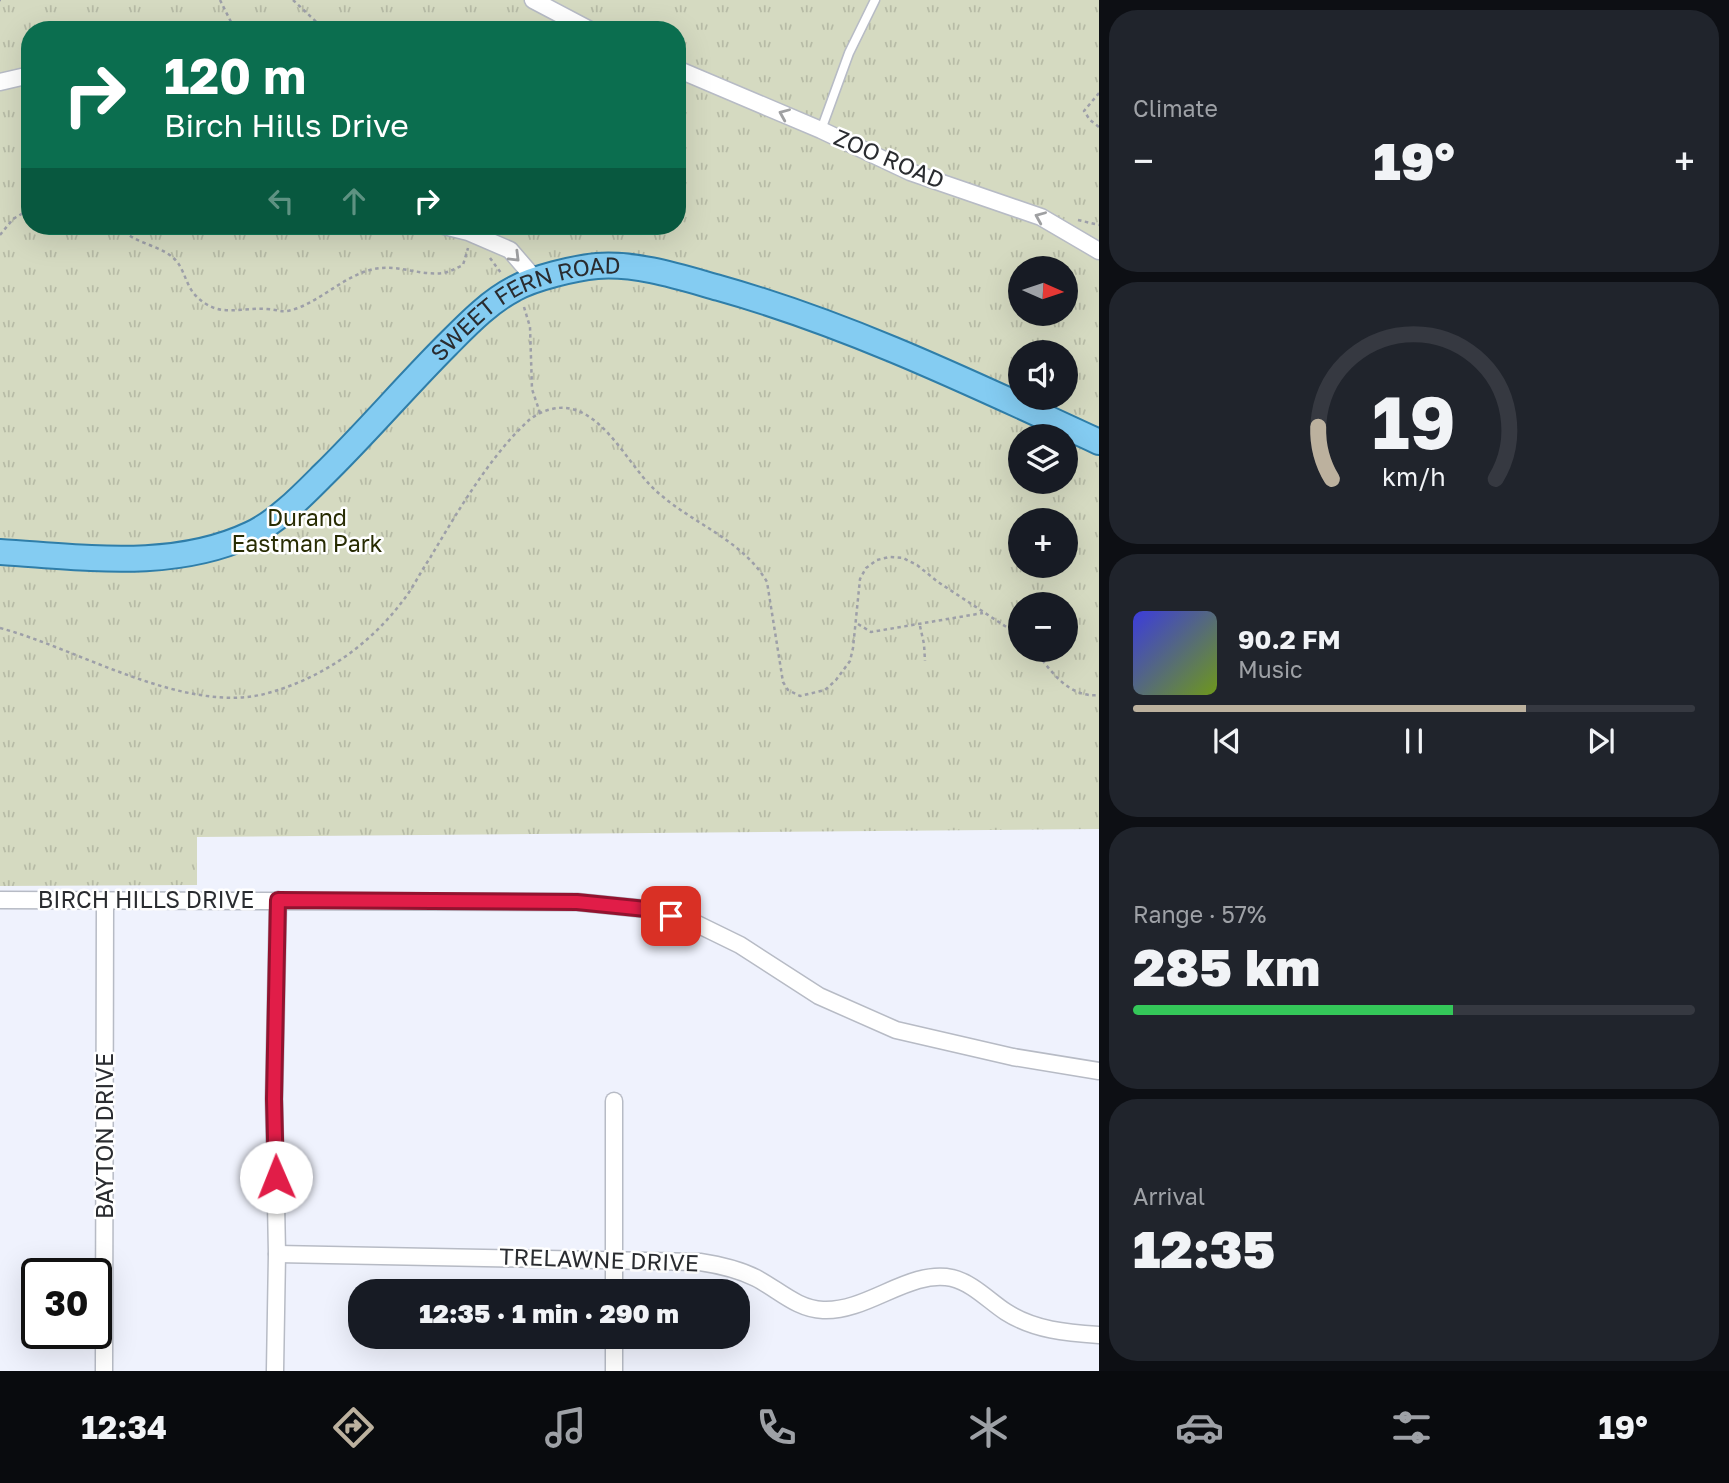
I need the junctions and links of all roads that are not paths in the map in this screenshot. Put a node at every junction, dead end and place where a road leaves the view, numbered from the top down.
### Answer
1 (533, 0) edge
2 (875, 0) edge
3 (573, 21) edge
4 (686, 73) edge
5 (21, 77) edge
6 (0, 82) edge
7 (821, 130) junction
8 (475, 235) edge
9 (1099, 251) edge
10 (535, 279) junction
11 (1099, 442) edge
12 (0, 552) edge
13 (0, 900) edge
14 (105, 900) junction
15 (278, 900) junction
16 (1099, 1071) edge
17 (614, 1101) dead end
18 (277, 1254) junction
19 (614, 1259) junction
20 (614, 1279) edge
21 (1099, 1335) edge
22 (614, 1349) edge
23 (104, 1371) edge
24 (275, 1371) edge
25 (614, 1371) edge

1 - 3 street
2 - 7 lane
7 -> 4 street, ZOO ROAD
5 - 6 street
9 -> 7 street, ZOO ROAD
8 -> 10 street
10 - 11 main road, SWEET FERN ROAD
10 - 12 main road, SWEET FERN ROAD
13 - 14 street, BIRCH HILLS DRIVE
14 - 15 street, BIRCH HILLS DRIVE
14 - 23 street, BAYTON DRIVE
15 - 16 street, BIRCH HILLS DRIVE
15 - 18 street
17 - 19 street
18 - 19 street, TRELAWNE DRIVE
18 - 24 street
19 - 20 street
19 - 21 street, TRELAWNE DRIVE
22 - 25 street

